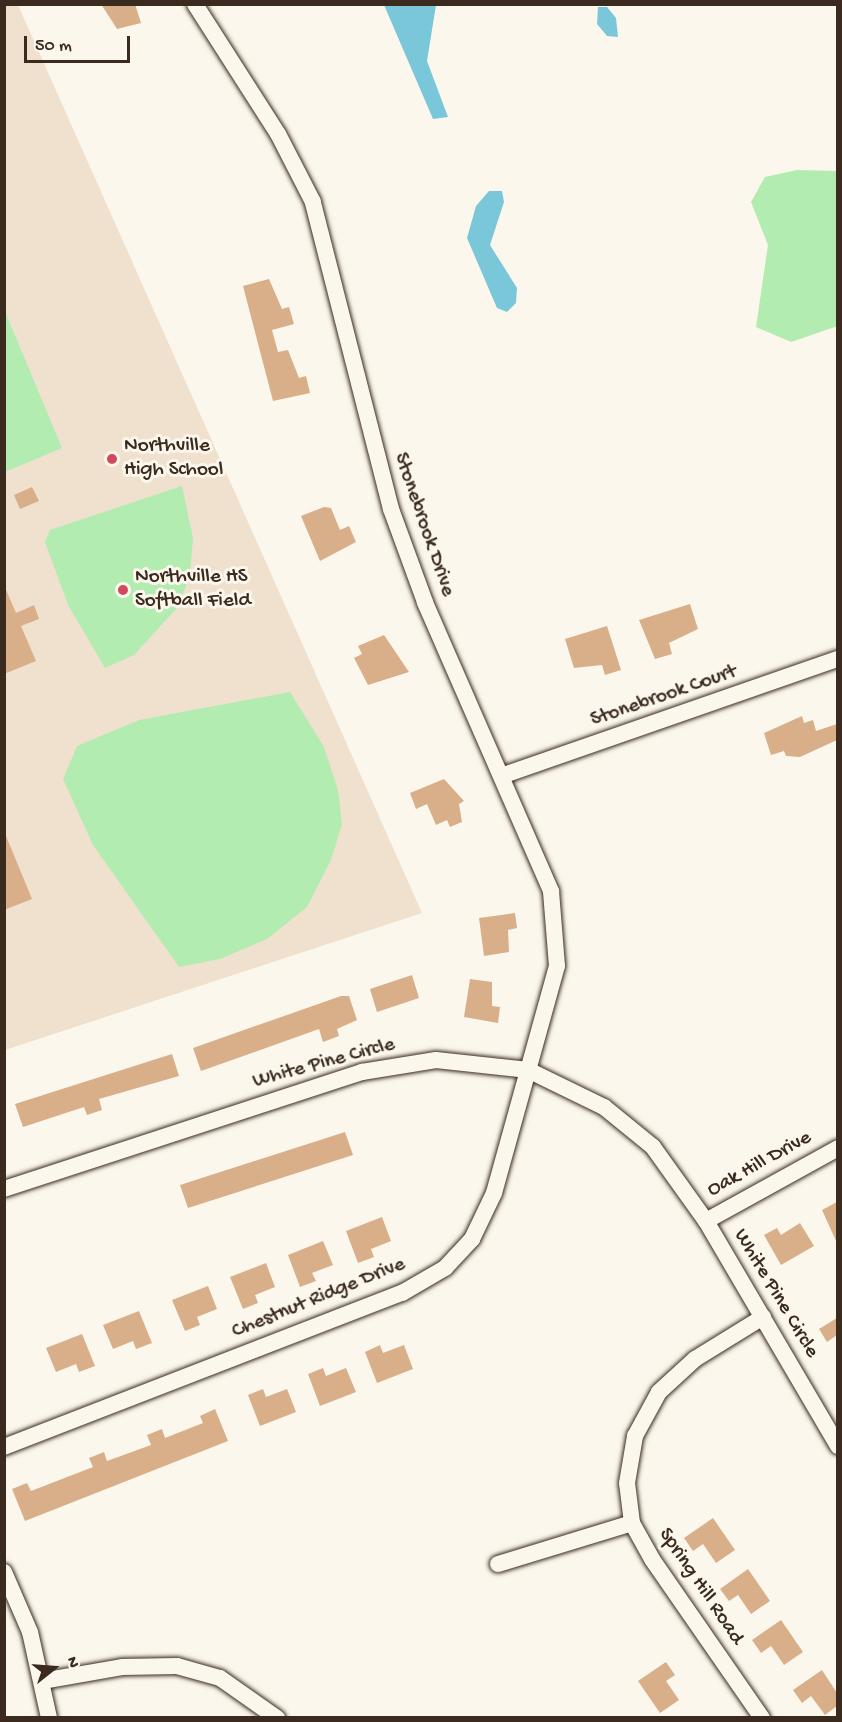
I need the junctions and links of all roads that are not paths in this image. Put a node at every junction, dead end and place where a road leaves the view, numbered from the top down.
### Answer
1 (195, 4) edge
2 (837, 659) edge
3 (504, 775) junction
4 (528, 1070) junction
5 (837, 1148) edge
6 (4, 1189) edge
7 (706, 1221) junction
8 (763, 1317) junction
9 (837, 1446) edge
10 (4, 1447) edge
11 (632, 1524) junction
12 (498, 1564) dead end
13 (4, 1572) edge
14 (42, 1681) junction
15 (49, 1718) edge
16 (277, 1718) edge
17 (762, 1718) edge

1 - 3 street, Stonebrook Drive
2 - 3 street, Stonebrook Court
3 - 4 street, Stonebrook Drive
4 - 6 street, White Pine Circle
4 - 7 street, White Pine Circle
4 - 10 street, Chestnut Ridge Drive
5 - 7 street, Oak Hill Drive
7 - 8 street, White Pine Circle
8 - 9 street, White Pine Circle
8 - 11 street, Spring Hill Road
11 - 12 street
11 - 17 street, Spring Hill Road
13 - 14 street
14 - 15 street
14 - 16 street

